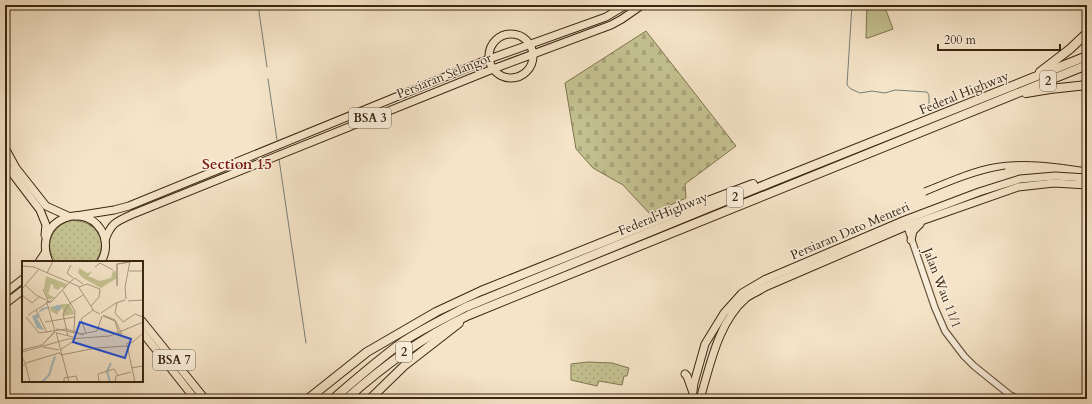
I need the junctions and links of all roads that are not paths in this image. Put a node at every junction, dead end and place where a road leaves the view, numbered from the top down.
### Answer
1 (626, 5) edge
2 (642, 5) edge
3 (1087, 33) edge
4 (530, 44) junction
5 (533, 54) junction
6 (1087, 56) edge
7 (489, 59) junction
8 (1087, 65) edge
9 (493, 69) junction
10 (1030, 79) junction
11 (1087, 85) edge
12 (1008, 97) junction
13 (5, 148) edge
14 (5, 164) edge
15 (1087, 178) edge
16 (772, 182) junction
17 (1087, 185) edge
18 (68, 216) junction
19 (76, 216) junction
20 (911, 218) junction
21 (930, 218) junction
22 (900, 223) junction
23 (907, 226) junction
24 (885, 236) junction
25 (105, 240) junction
26 (911, 240) junction
27 (45, 241) junction
28 (45, 253) junction
29 (103, 260) edge
30 (40, 261) edge
31 (49, 261) edge
32 (22, 280) edge
33 (22, 291) edge
34 (5, 293) edge
35 (469, 296) junction
36 (5, 304) edge
37 (469, 315) junction
38 (441, 320) junction
39 (143, 322) edge
40 (143, 333) edge
41 (713, 352) junction
42 (692, 374) junction
43 (692, 396) edge
44 (195, 399) edge
45 (205, 399) edge
46 (308, 399) edge
47 (333, 399) edge
48 (346, 399) edge
49 (370, 399) edge
50 (700, 399) edge
51 (1018, 399) edge

1 - 4 main road, Persiaran Selangor / BSA 3
2 - 5 main road, Persiaran Selangor / BSA 3
3 - 10 highway
4 - 5 main road
4 - 7 main road, Persiaran Selangor / BSA 3
4 - 7 main road
5 - 9 main road, Persiaran Selangor / BSA 3
5 - 9 main road
6 - 10 highway, Federal Highway / 2
7 - 9 main road
7 - 19 main road, Persiaran Selangor / BSA 3
8 - 12 highway, Federal Highway / 2
9 - 25 main road, Persiaran Selangor / BSA 3
10 - 16 highway, Federal Highway / 2
11 - 12 highway
12 - 37 highway, Federal Highway / 2
13 - 18 main road
14 - 27 main road
15 - 20 main road, Persiaran Dato Menteri
16 - 35 highway
16 - 38 highway, Federal Highway / 2
17 - 21 main road, Persiaran Dato Menteri
18 - 19 main road
18 - 27 main road
19 - 25 main road
20 - 22 main road, Persiaran Dato Menteri
20 - 23 main road
21 - 23 main road, Persiaran Dato Menteri
21 - 26 main road
22 - 23 main road
22 - 42 main road, Persiaran Dato Menteri
23 - 24 main road, Persiaran Dato Menteri
23 - 26 street, Jalan Wau 11/1
24 - 26 main road
24 - 41 main road, Persiaran Dato Menteri
25 - 29 main road
26 - 51 street, Jalan Wau 11/1
27 - 28 main road
28 - 30 main road
28 - 31 main road
32 - 34 main road
33 - 36 main road
35 - 38 highway
35 - 46 highway
37 - 48 highway, Federal Highway / 2
37 - 49 highway
38 - 47 highway, Federal Highway / 2
39 - 45 main road, BSA 7
40 - 44 main road, BSA 7
41 - 42 main road
41 - 50 main road, Persiaran Dato Menteri
42 - 43 main road, Persiaran Dato Menteri
42 - 43 main road
42 - 50 main road

